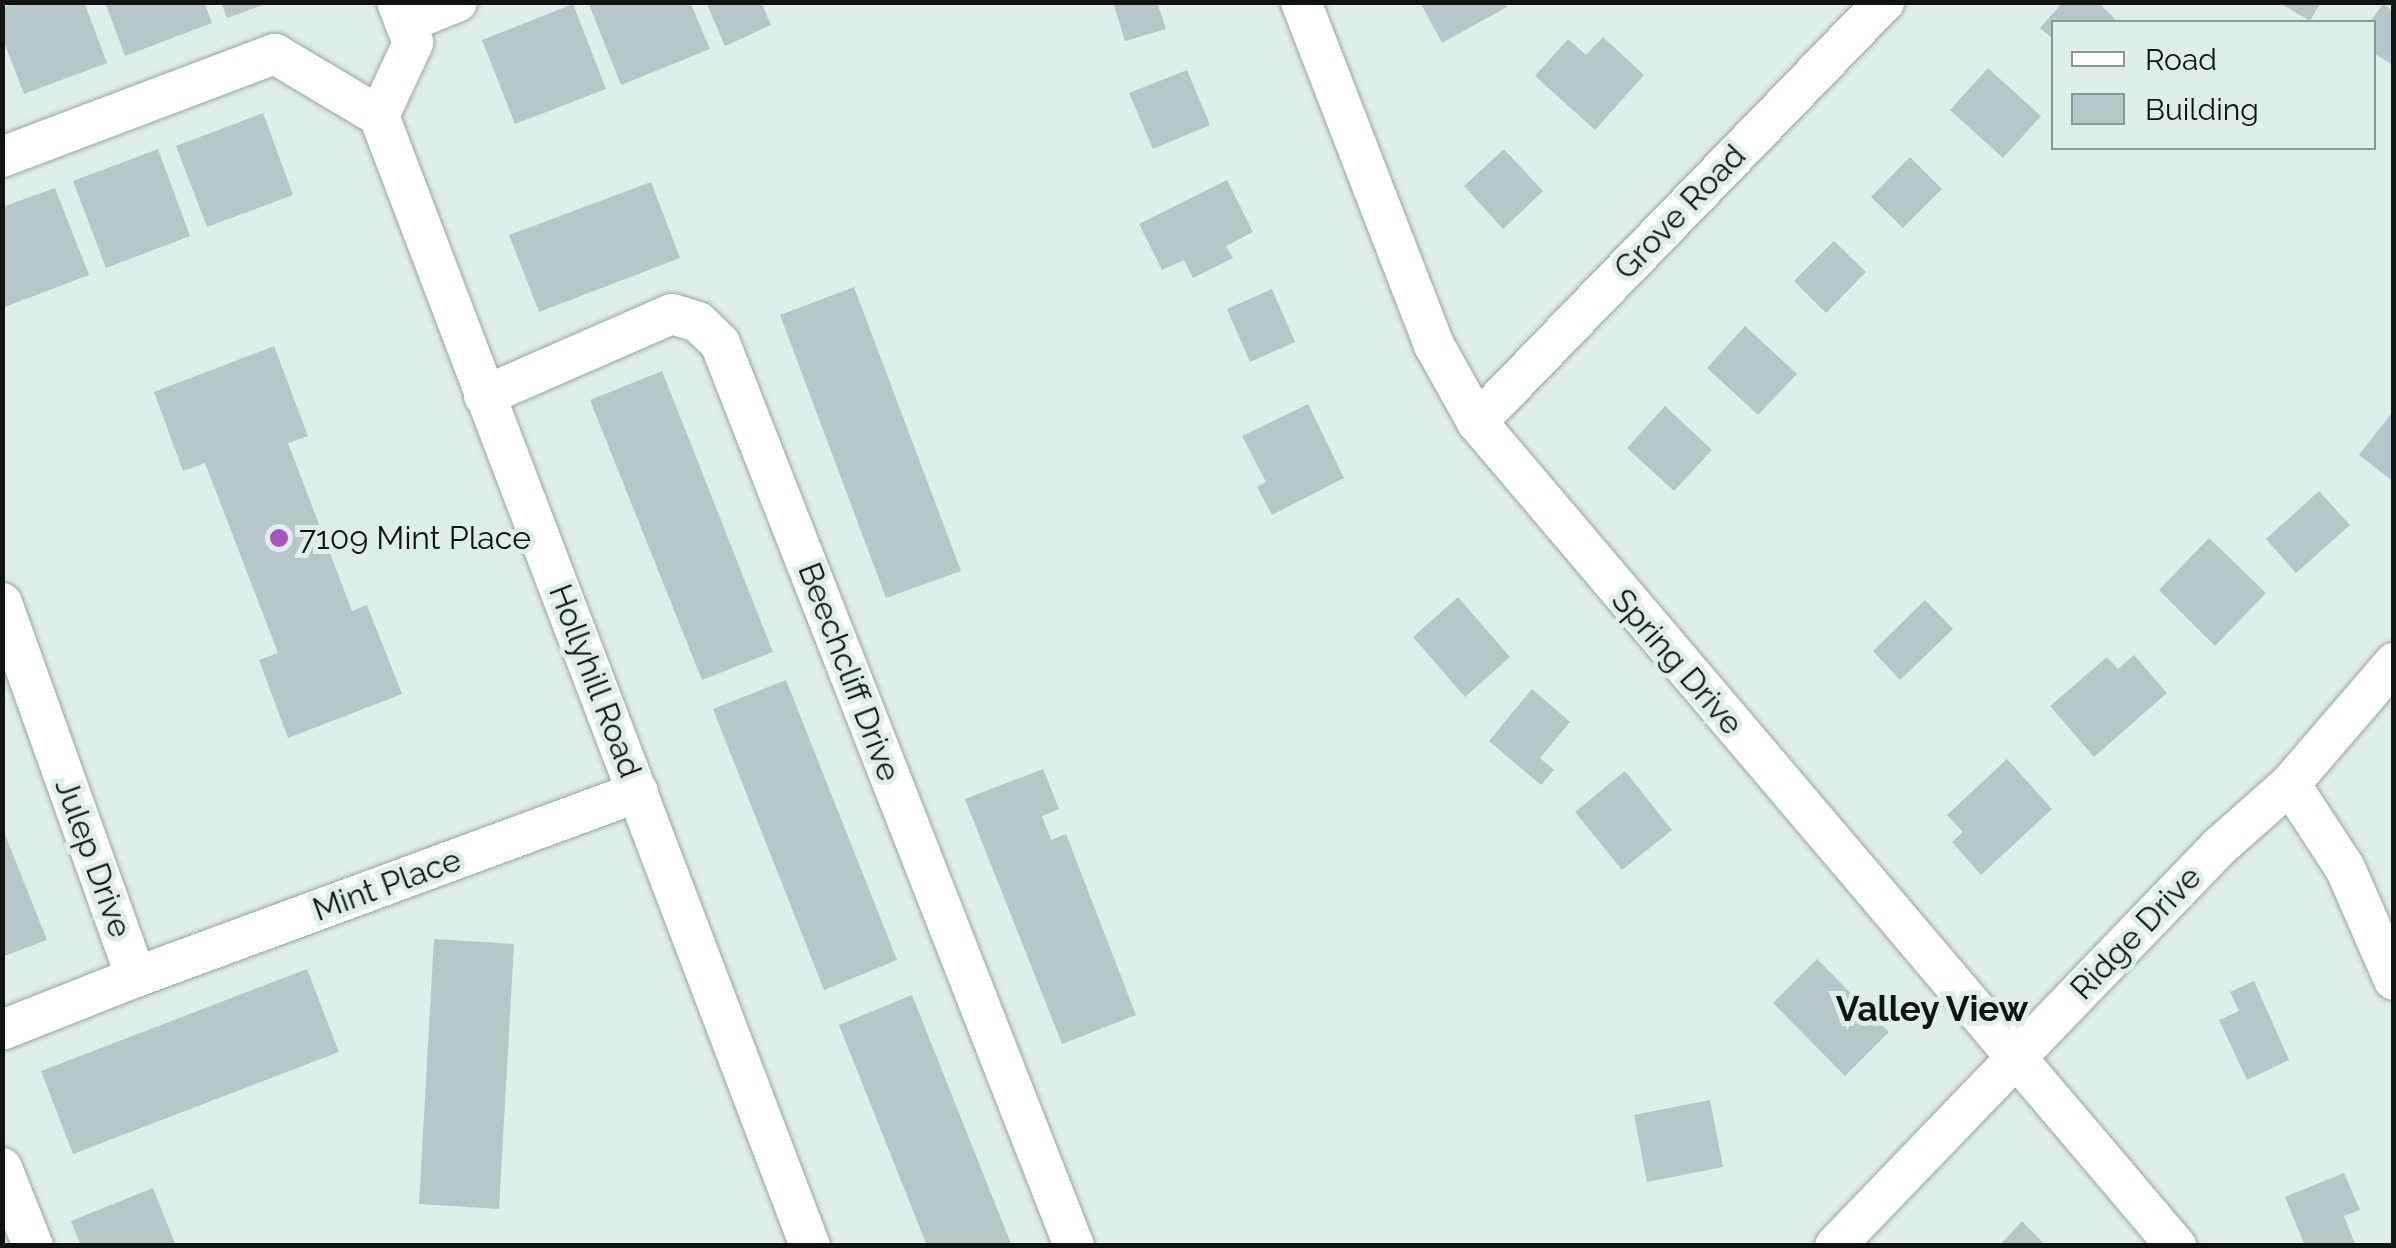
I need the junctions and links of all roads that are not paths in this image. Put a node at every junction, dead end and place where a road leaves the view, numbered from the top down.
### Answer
1 (457, 2) edge
2 (1301, 2) edge
3 (1884, 2) edge
4 (401, 12) edge
5 (379, 116) junction
6 (2, 157) edge
7 (484, 396) junction
8 (1477, 422) junction
9 (2, 603) edge
10 (2394, 664) edge
11 (2290, 784) junction
12 (638, 792) junction
13 (136, 978) junction
14 (2394, 980) edge
15 (2, 1030) edge
16 (2015, 1058) junction
17 (2, 1168) edge
18 (33, 1246) edge
19 (810, 1246) edge
20 (1074, 1246) edge
21 (1835, 1246) edge
22 (2176, 1246) edge

1 - 4 street
2 - 8 street, Spring Drive
3 - 8 street, Grove Road
4 - 5 street
5 - 6 street
5 - 7 street, Hollyhill Road
7 - 12 street, Hollyhill Road
7 - 20 street, Beechcliff Drive
8 - 16 street, Spring Drive
9 - 13 street, Julep Drive
10 - 11 street, Ridge Drive
11 - 14 street
11 - 16 street, Ridge Drive
12 - 13 street, Mint Place
12 - 19 street, Hollyhill Road
13 - 15 street, Julep Drive
16 - 21 street, Ridge Drive
16 - 22 street, Spring Drive
17 - 18 street

